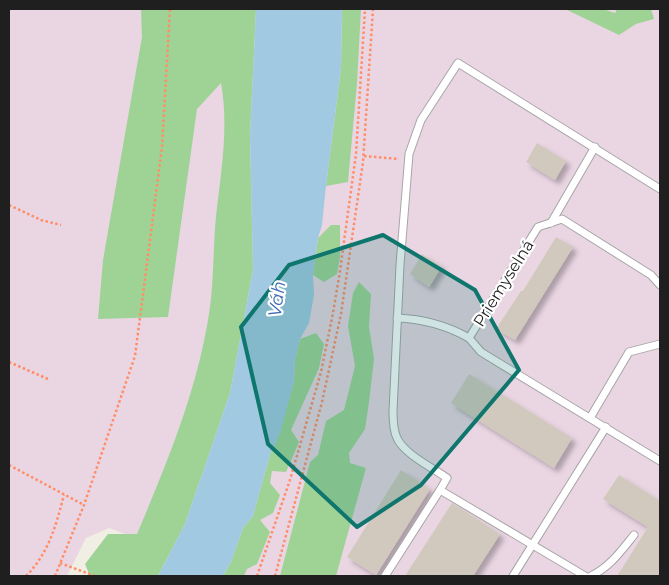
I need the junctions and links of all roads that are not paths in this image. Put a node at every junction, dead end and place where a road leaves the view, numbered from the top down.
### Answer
1 (595, 147) junction
2 (660, 189) edge
3 (551, 223) junction
4 (660, 286) edge
5 (397, 318) junction
6 (469, 338) junction
7 (660, 344) edge
8 (590, 418) junction
9 (606, 427) junction
10 (660, 462) edge
11 (440, 490) junction
12 (634, 535) dead end
13 (533, 545) junction
14 (385, 576) edge
15 (513, 576) edge
16 (585, 576) edge
17 (591, 576) edge

1 - 2 lane
1 - 3 lane
1 - 5 lane
3 - 4 lane
3 - 6 lane, Priemyselná
5 - 6 lane
5 - 11 lane
6 - 8 lane, Priemyselná
7 - 8 lane
8 - 9 lane, Priemyselná
9 - 10 lane, Priemyselná
9 - 13 lane
11 - 13 lane
11 - 14 lane
12 - 17 lane
13 - 15 lane
13 - 16 lane

